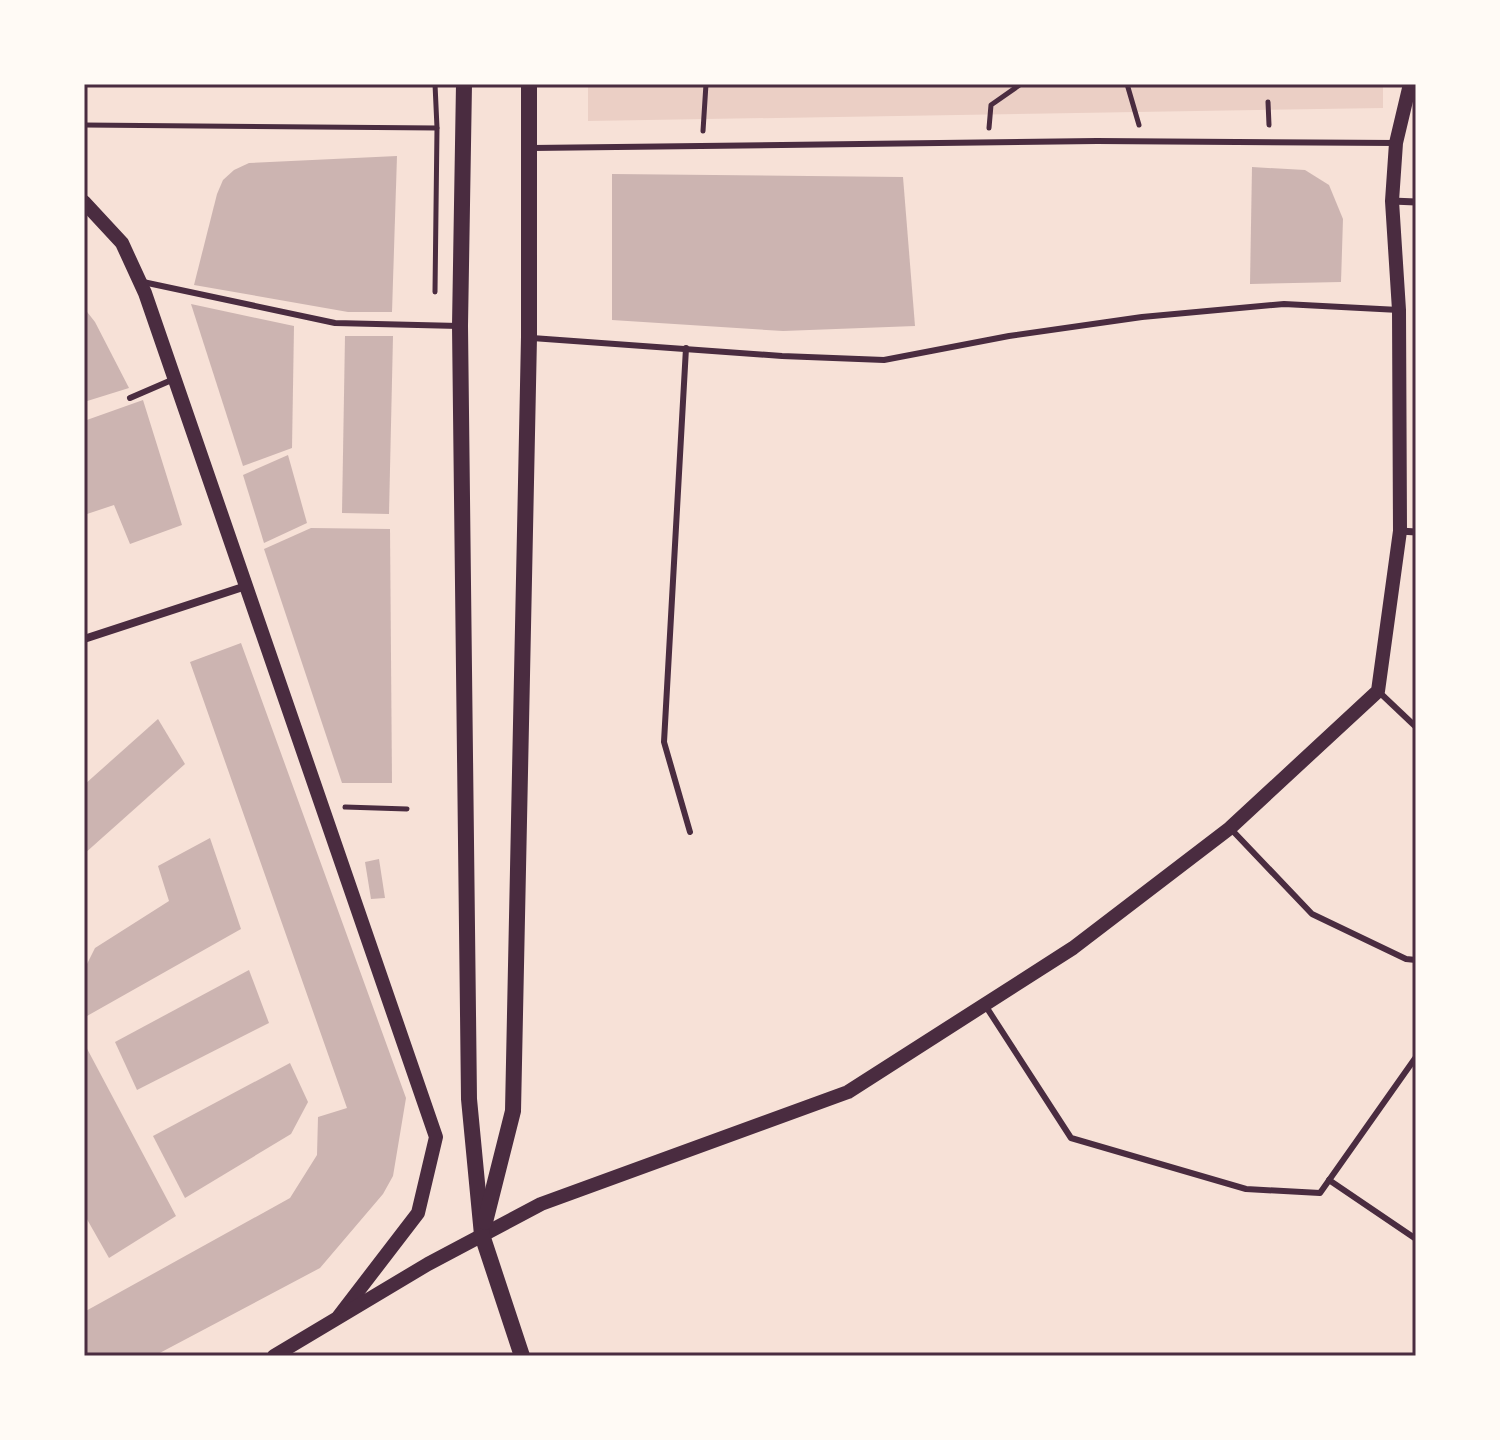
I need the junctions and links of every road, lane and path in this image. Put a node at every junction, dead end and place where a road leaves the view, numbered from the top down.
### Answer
1 (435, 84) edge
2 (464, 84) edge
3 (529, 84) edge
4 (706, 84) edge
5 (1021, 84) edge
6 (1127, 84) edge
7 (1410, 84) edge
8 (84, 125) edge
9 (437, 128) junction
10 (1145, 141) junction
11 (988, 142) junction
12 (1396, 143) junction
13 (704, 146) junction
14 (528, 148) junction
15 (1392, 201) junction
16 (84, 202) edge
17 (1416, 202) edge
18 (139, 281) junction
19 (1399, 310) junction
20 (434, 325) junction
21 (460, 326) junction
22 (529, 337) junction
23 (686, 348) junction
24 (174, 379) junction
25 (130, 398) dead end
26 (1400, 531) junction
27 (1416, 532) edge
28 (246, 586) junction
29 (84, 639) edge
30 (1378, 691) junction
31 (1416, 727) edge
32 (345, 807) dead end
33 (407, 809) dead end
34 (1230, 828) junction
35 (690, 832) dead end
36 (1416, 960) edge
37 (985, 1005) junction
38 (1416, 1057) edge
39 (1329, 1180) junction
40 (482, 1235) junction
41 (1416, 1239) edge
42 (335, 1322) junction
43 (274, 1356) edge
44 (522, 1356) edge

1 - 9 path
2 - 21 main road
3 - 14 main road
4 - 13 path
5 - 11 path
6 - 10 path
7 - 12 street
8 - 9 path
9 - 20 path
10 - 11 lane
10 - 12 lane
11 - 13 lane
12 - 15 street
13 - 14 lane
14 - 22 main road
15 - 17 street
15 - 19 street
16 - 18 street
18 - 20 lane
18 - 24 street
19 - 23 lane
19 - 26 street
20 - 21 lane
21 - 40 main road
22 - 23 lane
22 - 40 main road
23 - 35 lane
24 - 25 lane
24 - 28 street
26 - 27 street
26 - 30 street
28 - 29 street
28 - 42 street
30 - 31 lane
30 - 34 street
32 - 33 path
34 - 36 lane
34 - 37 street
37 - 39 lane
37 - 40 street
38 - 39 lane
39 - 41 lane
40 - 42 street
40 - 44 main road
42 - 43 street

